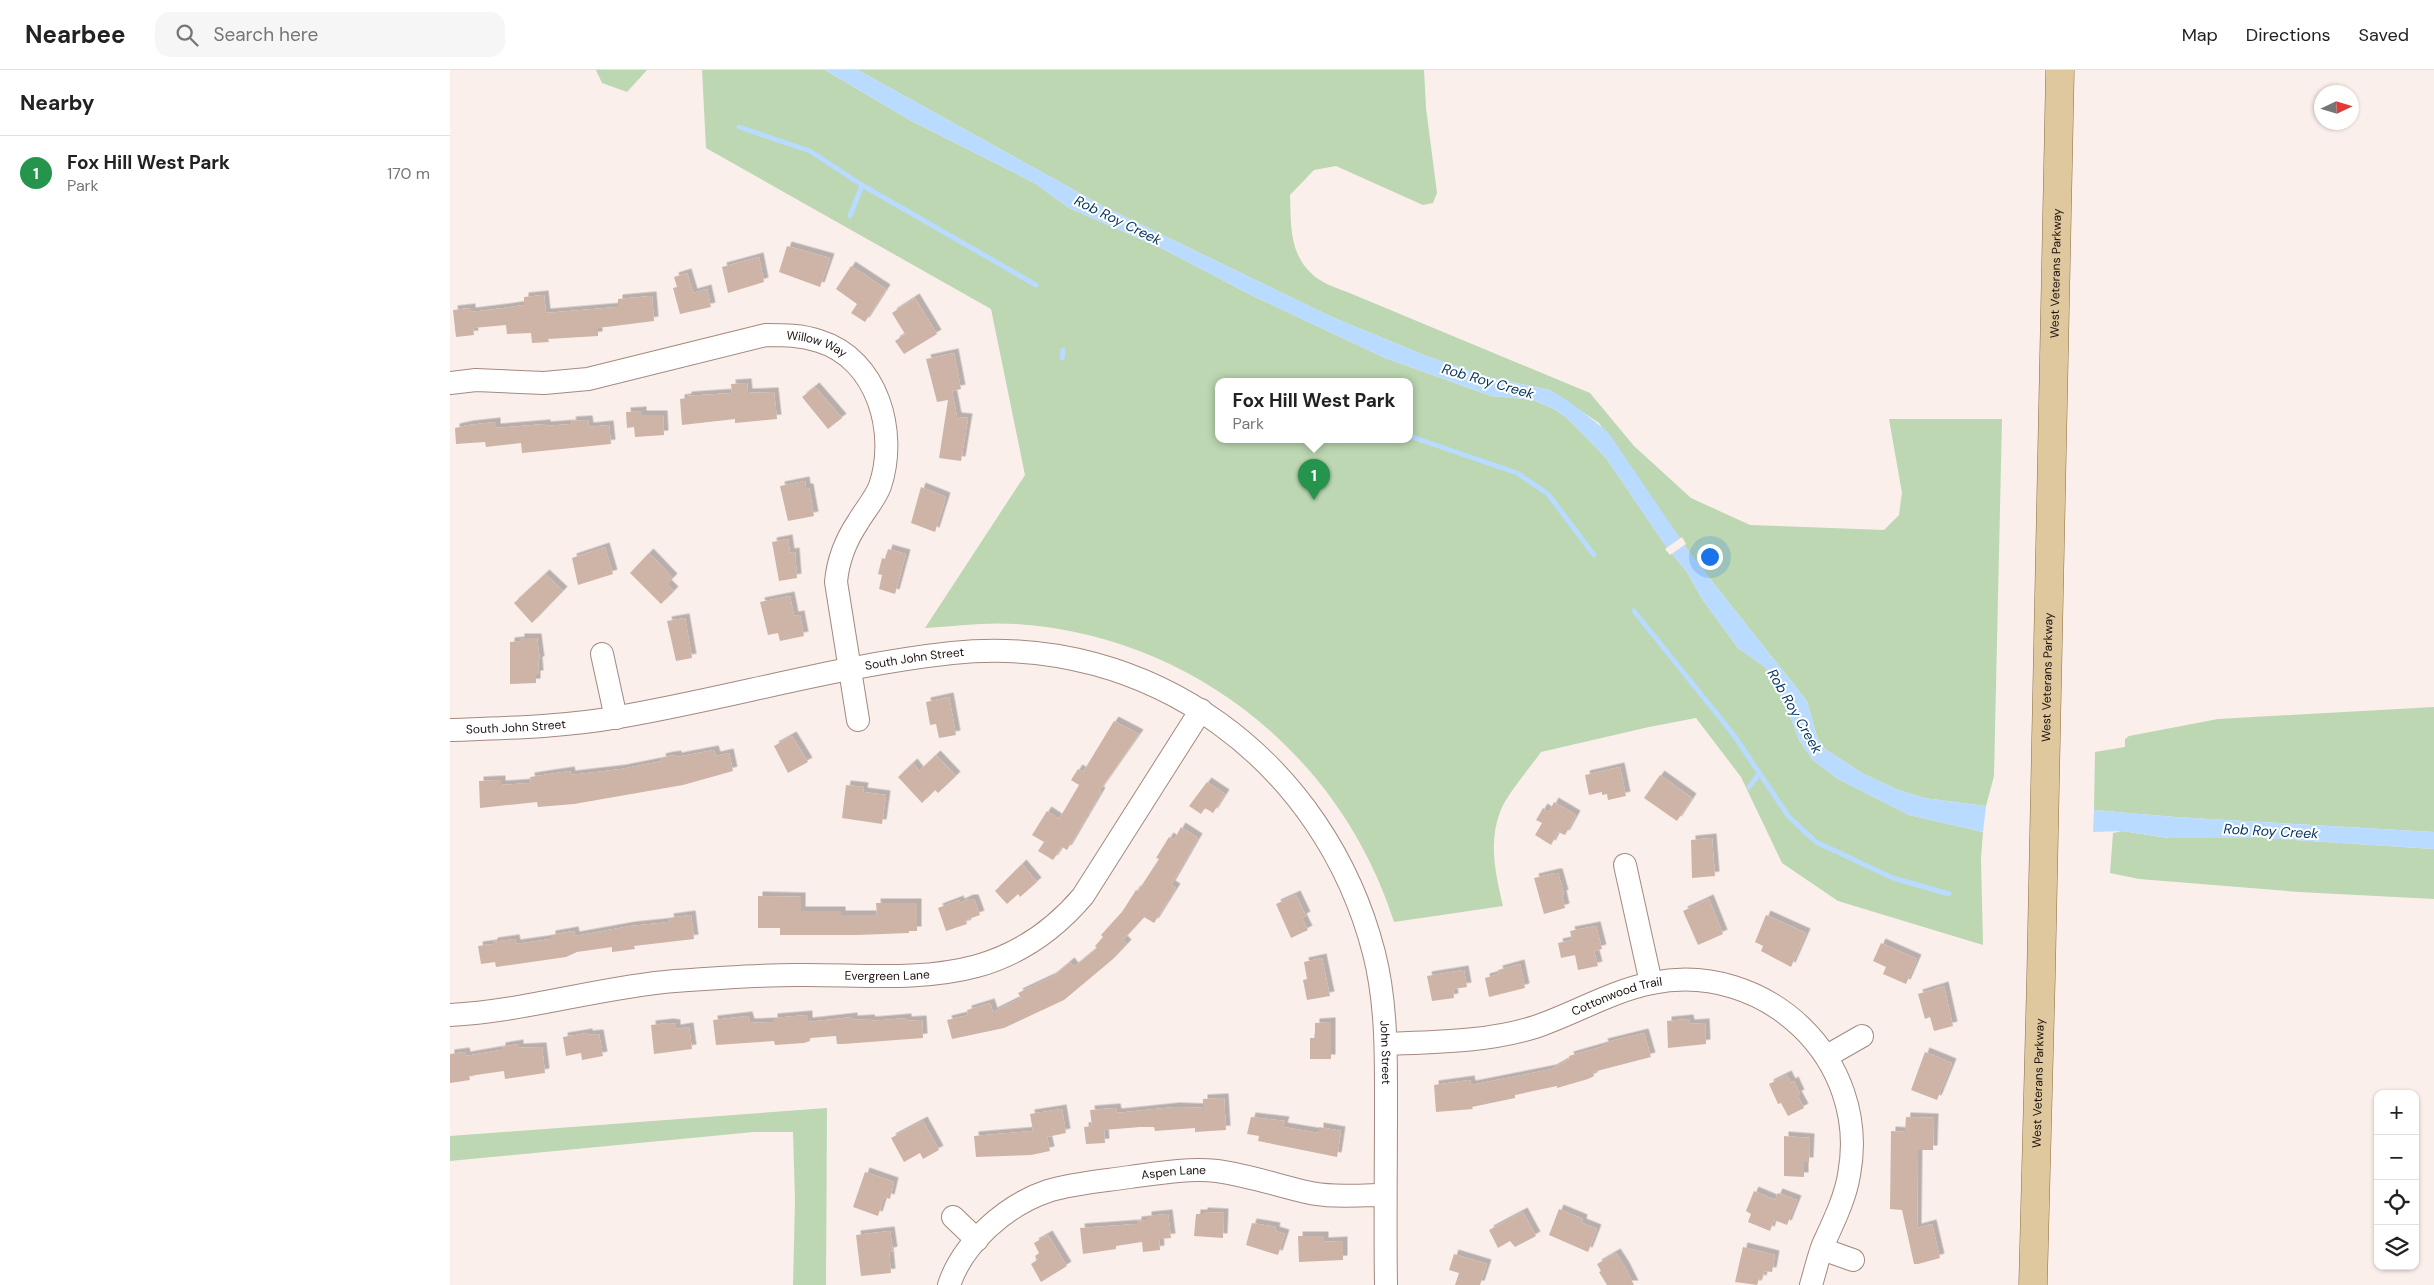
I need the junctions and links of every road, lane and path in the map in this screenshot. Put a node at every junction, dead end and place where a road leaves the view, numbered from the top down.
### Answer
1 (2060, 70) edge
2 (450, 383) edge
3 (602, 654) dead end
4 (852, 670) junction
5 (1201, 710) junction
6 (616, 718) junction
7 (858, 720) dead end
8 (450, 730) edge
9 (1323, 832) joint
10 (1625, 865) dead end
11 (1652, 983) junction
12 (450, 1015) edge
13 (1862, 1036) dead end
14 (1386, 1044) junction
15 (1827, 1056) junction
16 (1385, 1196) junction
17 (953, 1217) dead end
18 (977, 1240) junction
19 (1822, 1248) junction
20 (1853, 1260) dead end
21 (949, 1285) edge
22 (1386, 1285) edge
23 (1811, 1285) edge
24 (2033, 1285) edge

1 - 24 main road, West Veterans Parkway
2 - 4 street, Willow Way
3 - 6 street
4 - 5 street, South John Street
4 - 6 street, South John Street
4 - 7 street
5 - 9 street, South John Street
5 - 12 street, Evergreen Lane
6 - 8 street, South John Street
9 - 14 street, John Street
10 - 11 street
11 - 14 street, Cottonwood Trail
11 - 15 street, Cottonwood Trail
13 - 15 street
14 - 16 street, John Street
15 - 19 street, Cottonwood Trail
16 - 18 street, Aspen Lane
16 - 22 street, John Street
17 - 18 street
18 - 21 street, Aspen Lane
19 - 20 street
19 - 23 street, Cottonwood Trail

